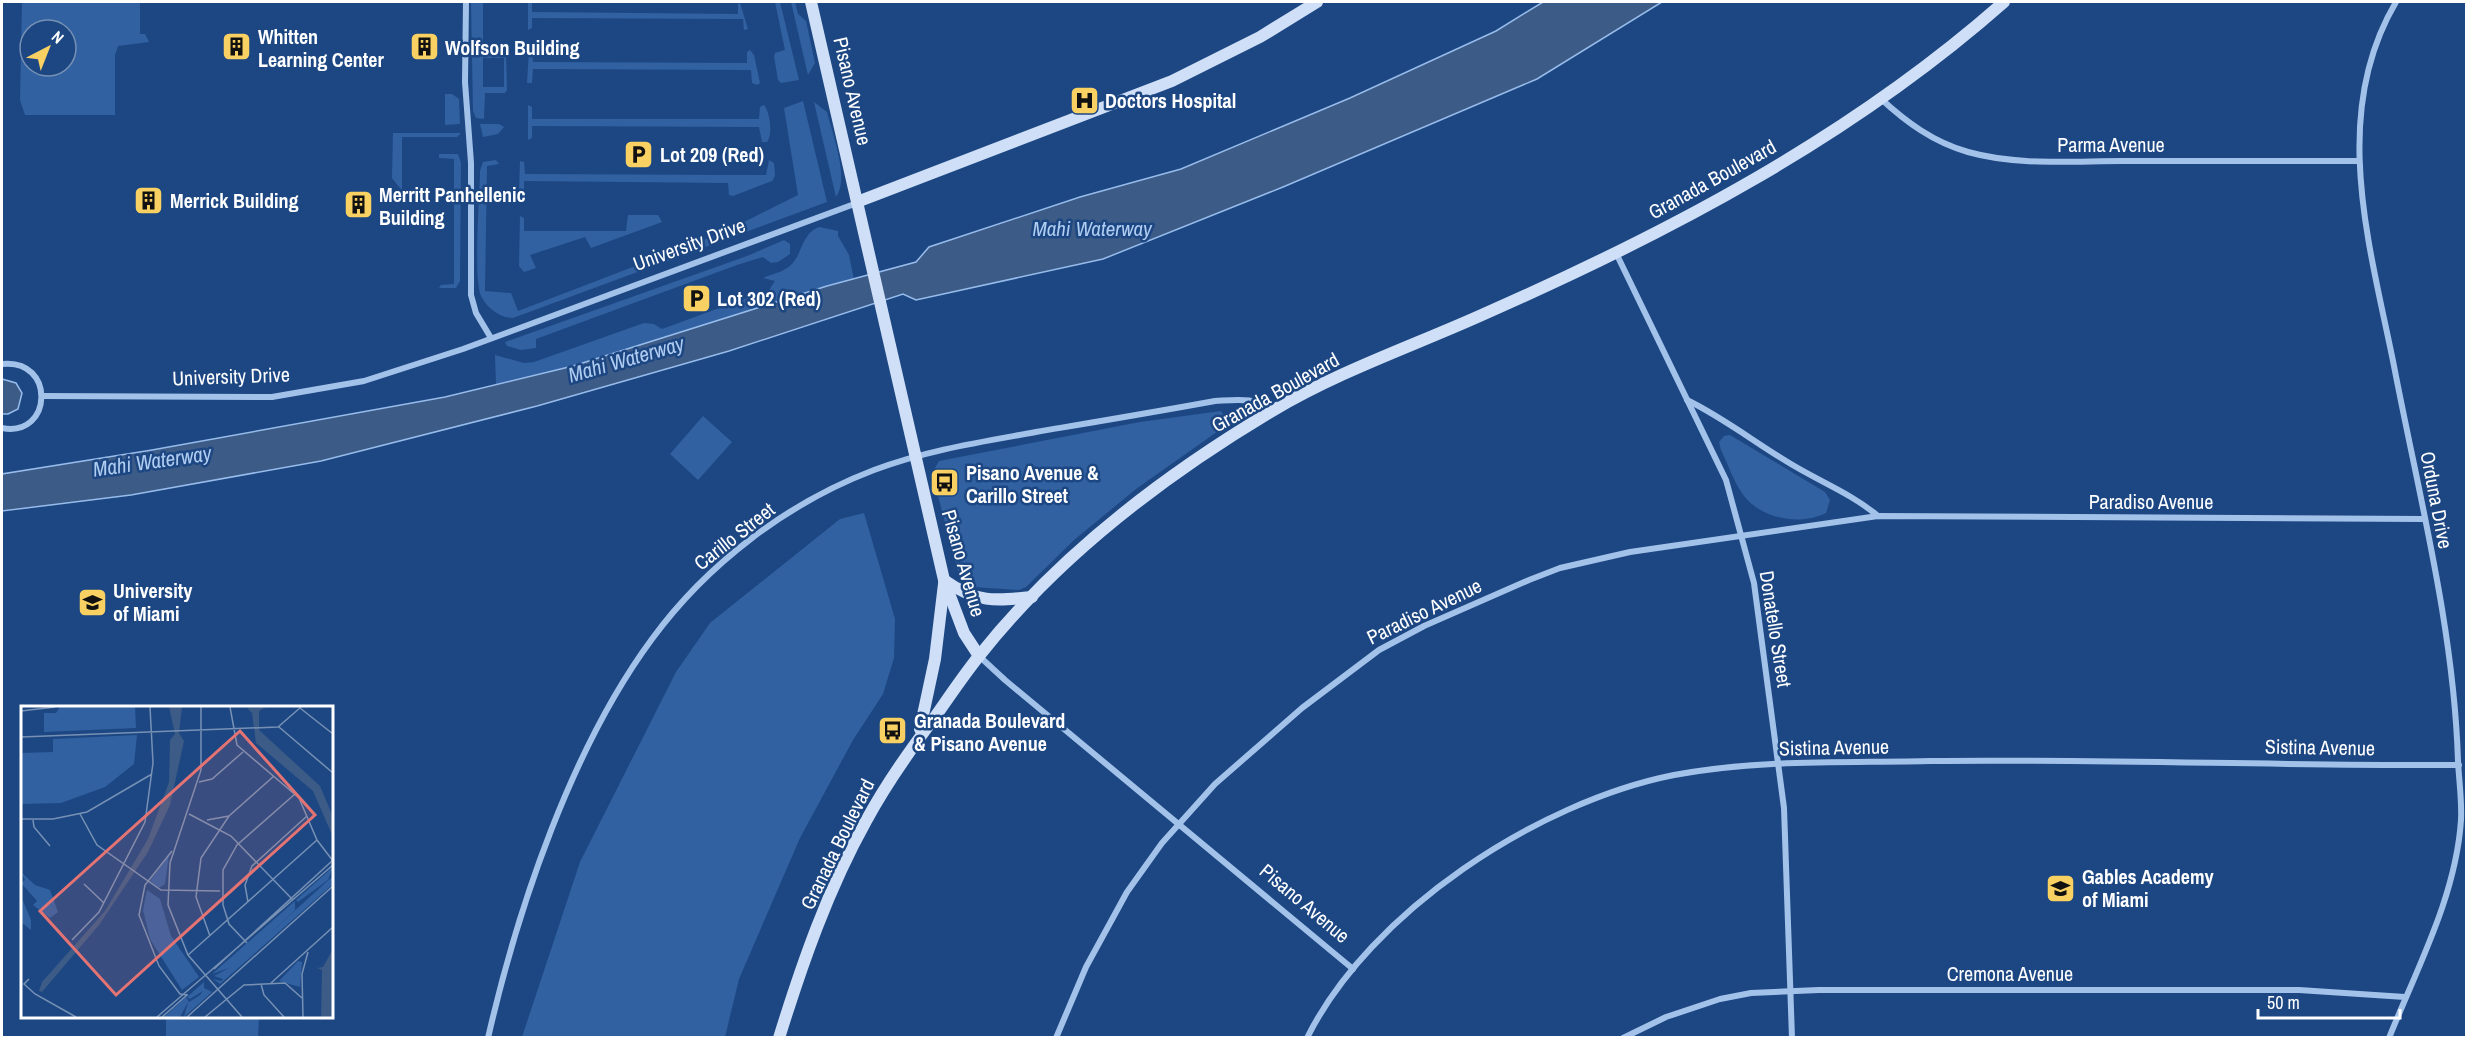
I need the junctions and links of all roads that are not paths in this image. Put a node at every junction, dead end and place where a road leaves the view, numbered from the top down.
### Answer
1 (466, 2) edge
2 (811, 2) edge
3 (1317, 2) edge
4 (2004, 2) edge
5 (2396, 2) edge
6 (1880, 99) junction
7 (2360, 161) junction
8 (857, 202) junction
9 (1616, 253) junction
10 (491, 338) junction
11 (2, 364) edge
12 (42, 396) junction
13 (1687, 400) junction
14 (1274, 410) junction
15 (2, 428) edge
16 (917, 456) junction
17 (1878, 516) junction
18 (2424, 519) junction
19 (1743, 534) junction
20 (945, 580) junction
21 (1032, 597) junction
22 (979, 656) junction
23 (916, 740) junction
24 (1779, 764) junction
25 (2458, 765) junction
26 (1179, 823) junction
27 (1353, 969) junction
28 (1789, 991) junction
29 (2405, 998) junction
30 (488, 1038) edge
31 (779, 1038) edge
32 (1056, 1038) edge
33 (1307, 1038) edge
34 (1623, 1038) edge
35 (1791, 1038) edge
36 (2389, 1038) edge

1 - 10 street
2 - 8 street, Pisano Avenue
3 - 8 street, University Drive
4 - 6 street, Granada Boulevard
5 - 7 street, Orduna Drive
6 - 7 street, Parma Avenue
6 - 9 street, Granada Boulevard
7 - 18 street, Orduna Drive
8 - 10 street, University Drive
8 - 16 street, Pisano Avenue
9 - 13 street, Donatello Street
9 - 14 street, Granada Boulevard
10 - 12 street, University Drive
11 - 12 street
12 - 15 street
13 - 17 street
13 - 19 street, Donatello Street
14 - 16 street, Carillo Street
14 - 21 street, Granada Boulevard
16 - 20 street, Pisano Avenue
16 - 30 street, Carillo Street
17 - 18 street, Paradiso Avenue
17 - 19 street, Paradiso Avenue
18 - 25 street, Orduna Drive
19 - 24 street, Donatello Street
19 - 26 street, Paradiso Avenue
20 - 21 street
20 - 22 street, Pisano Avenue
20 - 23 street
21 - 22 street, Granada Boulevard
22 - 23 street, Granada Boulevard
22 - 26 street, Pisano Avenue
23 - 31 street, Granada Boulevard
24 - 25 street, Sistina Avenue
24 - 27 street, Sistina Avenue
24 - 28 street, Donatello Street
25 - 29 street, Orduna Drive
26 - 27 street, Pisano Avenue
26 - 32 street, Paradiso Avenue
27 - 33 street, Sistina Avenue
28 - 29 street, Cremona Avenue
28 - 34 street, Cremona Avenue
28 - 35 street, Donatello Street
29 - 36 street, Orduna Drive

